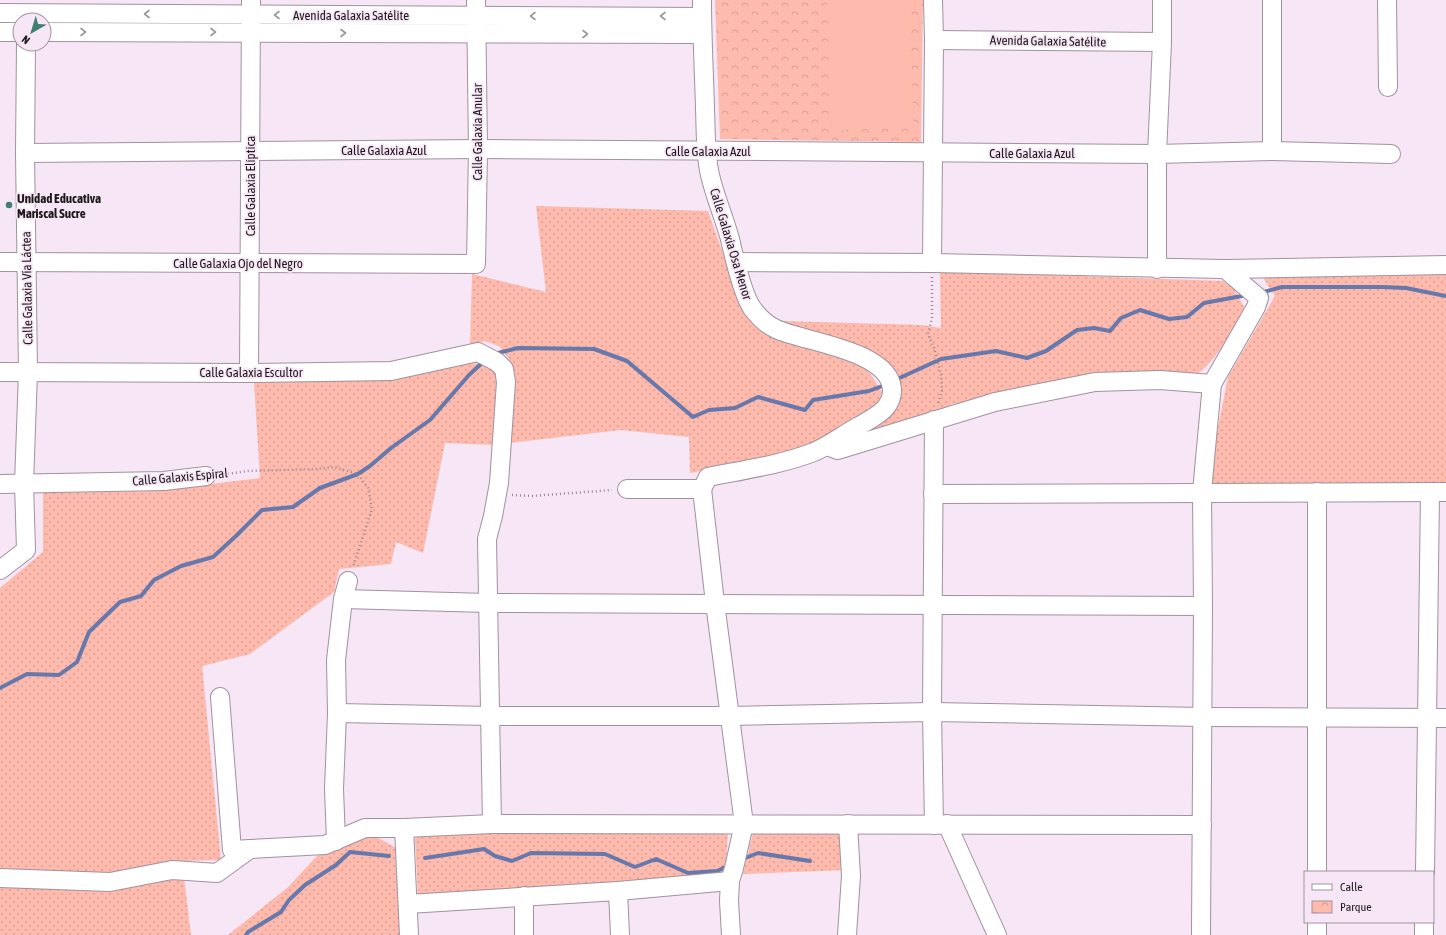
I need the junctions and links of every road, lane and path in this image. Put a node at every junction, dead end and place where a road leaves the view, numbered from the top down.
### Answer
1 (933, 0) edge
2 (1162, 0) edge
3 (1272, 0) edge
4 (1387, 0) edge
5 (250, 7) edge
6 (476, 8) edge
7 (26, 11) edge
8 (0, 13) edge
9 (702, 17) edge
10 (0, 32) edge
11 (12, 32) edge
12 (52, 32) edge
13 (250, 32) junction
14 (476, 33) junction
15 (934, 40) junction
16 (1162, 42) junction
17 (26, 52) edge
18 (1388, 87) dead end
19 (478, 149) junction
20 (250, 151) junction
21 (707, 151) junction
22 (1272, 151) junction
23 (933, 152) junction
24 (25, 153) junction
25 (1157, 154) junction
26 (1391, 154) dead end
27 (0, 262) edge
28 (27, 262) junction
29 (736, 262) junction
30 (250, 263) junction
31 (932, 263) junction
32 (476, 264) joint
33 (1446, 265) edge
34 (1156, 268) junction
35 (1225, 269) junction
36 (0, 372) edge
37 (28, 372) junction
38 (249, 373) junction
39 (1212, 384) junction
40 (934, 420) junction
41 (826, 446) junction
42 (206, 476) joint
43 (0, 484) edge
44 (24, 484) junction
45 (627, 488) joint
46 (702, 489) junction
47 (1202, 492) junction
48 (1317, 492) junction
49 (1438, 492) edge
50 (497, 494) junction
51 (933, 494) junction
52 (0, 570) edge
53 (348, 581) joint
54 (343, 598) junction
55 (488, 603) junction
56 (715, 603) junction
57 (933, 604) junction
58 (1204, 606) junction
59 (220, 697) dead end
60 (932, 712) junction
61 (337, 713) junction
62 (490, 716) junction
63 (729, 716) junction
64 (1203, 717) junction
65 (1316, 717) junction
66 (1427, 718) junction
67 (1446, 718) edge
68 (492, 824) junction
69 (744, 824) junction
70 (848, 824) junction
71 (941, 825) junction
72 (1202, 825) junction
73 (404, 828) junction
74 (336, 841) junction
75 (250, 849) junction
76 (1317, 871) edge
77 (1425, 871) edge
78 (0, 878) edge
79 (730, 881) junction
80 (618, 891) junction
81 (524, 896) junction
82 (408, 904) junction
83 (1317, 923) edge
84 (1424, 923) edge
85 (410, 935) edge
86 (524, 935) edge
87 (620, 935) edge
88 (731, 935) edge
89 (847, 935) edge
90 (997, 935) edge
91 (1201, 935) edge
92 (1317, 935) edge
93 (1424, 935) edge

1 - 15 street
2 - 16 street
3 - 22 street
4 - 18 street
6 -> 5 street, Avenida Galaxia Satélite
5 -> 7 street, Avenida Galaxia Satélite
5 - 13 street, Calle Galaxia Elíptica
9 -> 6 street, Avenida Galaxia Satélite
6 - 14 street, Calle Galaxia Anular
7 - 8 street, Avenida Galaxia Satélite
14 -> 9 street, Avenida Galaxia Satélite
9 - 21 street, Calle Galaxia Osa Menor
10 - 11 street
12 -> 13 street, Avenida Galaxia Satélite
13 -> 14 street, Avenida Galaxia Satélite
13 - 20 street, Calle Galaxia Elíptica
14 - 19 street, Calle Galaxia Anular
15 - 16 street, Avenida Galaxia Satélite
15 - 23 street
16 - 25 street
17 - 24 street, Calle Galaxia Vía Láctea
19 - 20 street, Calle Galaxia Azul
19 - 21 street, Calle Galaxia Azul
19 - 32 street, Calle Galaxia Anular
20 - 24 street, Calle Galaxia Azul
20 - 30 street, Calle Galaxia Elíptica
21 - 23 street, Calle Galaxia Azul
21 - 29 street, Calle Galaxia Osa Menor
22 - 25 street, Calle Galaxia Azul
22 - 26 street, Calle Galaxia Azul
23 - 25 street, Calle Galaxia Azul
23 - 31 street
24 - 28 street, Calle Galaxia Vía Láctea
25 - 34 street
27 - 28 street, Calle Galaxia Ojo del Negro
28 - 30 street, Calle Galaxia Ojo del Negro
28 - 37 street, Calle Galaxia Vía Láctea
29 - 31 street
29 - 41 street, Calle Galaxia Osa Menor
30 - 32 street, Calle Galaxia Ojo del Negro
30 - 38 street, Calle Galaxia Elíptica
31 - 34 street
31 - 40 path
33 - 35 street
34 - 35 street
35 - 39 street
36 - 37 street, Calle Galaxia Escultor
37 - 38 street, Calle Galaxia Escultor
37 - 44 street, Calle Galaxia Vía Láctea
38 - 50 street, Calle Galaxia Escultor
39 - 40 street
39 - 47 street
40 - 41 street
40 - 51 street
41 - 46 street, Calle Galaxia Osa Menor
42 - 44 street, Calle Galaxis Espiral
42 - 53 path, Calle Galaxis Espiral
43 - 44 street, Calle Galaxis Espiral
44 - 52 street, Calle Galaxia Vía Láctea
45 - 46 street
45 - 50 path
46 - 56 street
47 - 48 street
47 - 51 street
47 - 58 street
48 - 49 street
48 - 65 street
49 - 66 street
50 - 55 street
51 - 57 street
53 - 54 street
54 - 55 street
54 - 61 street
55 - 56 street
55 - 62 street
56 - 57 street
56 - 63 street
57 - 58 street
57 - 60 street
58 - 64 street
59 - 75 street
60 - 63 street
60 - 64 street
60 - 71 street
61 - 62 street
61 - 74 street
62 - 63 street
62 - 68 street
63 - 69 street
64 - 65 street
64 - 72 street
65 - 66 street
65 - 76 street
66 - 67 street
66 - 77 street
68 - 69 street
68 - 73 street
69 - 70 street
69 - 79 street
70 - 71 street
70 - 89 street
71 - 72 street
71 - 90 street
72 - 91 street
73 - 74 street
73 - 82 street
74 - 75 street
75 - 78 street
79 - 80 street
79 - 88 street
80 - 81 street
80 - 87 street
81 - 82 street
81 - 86 street
82 - 85 street
83 - 92 street
84 - 93 street

